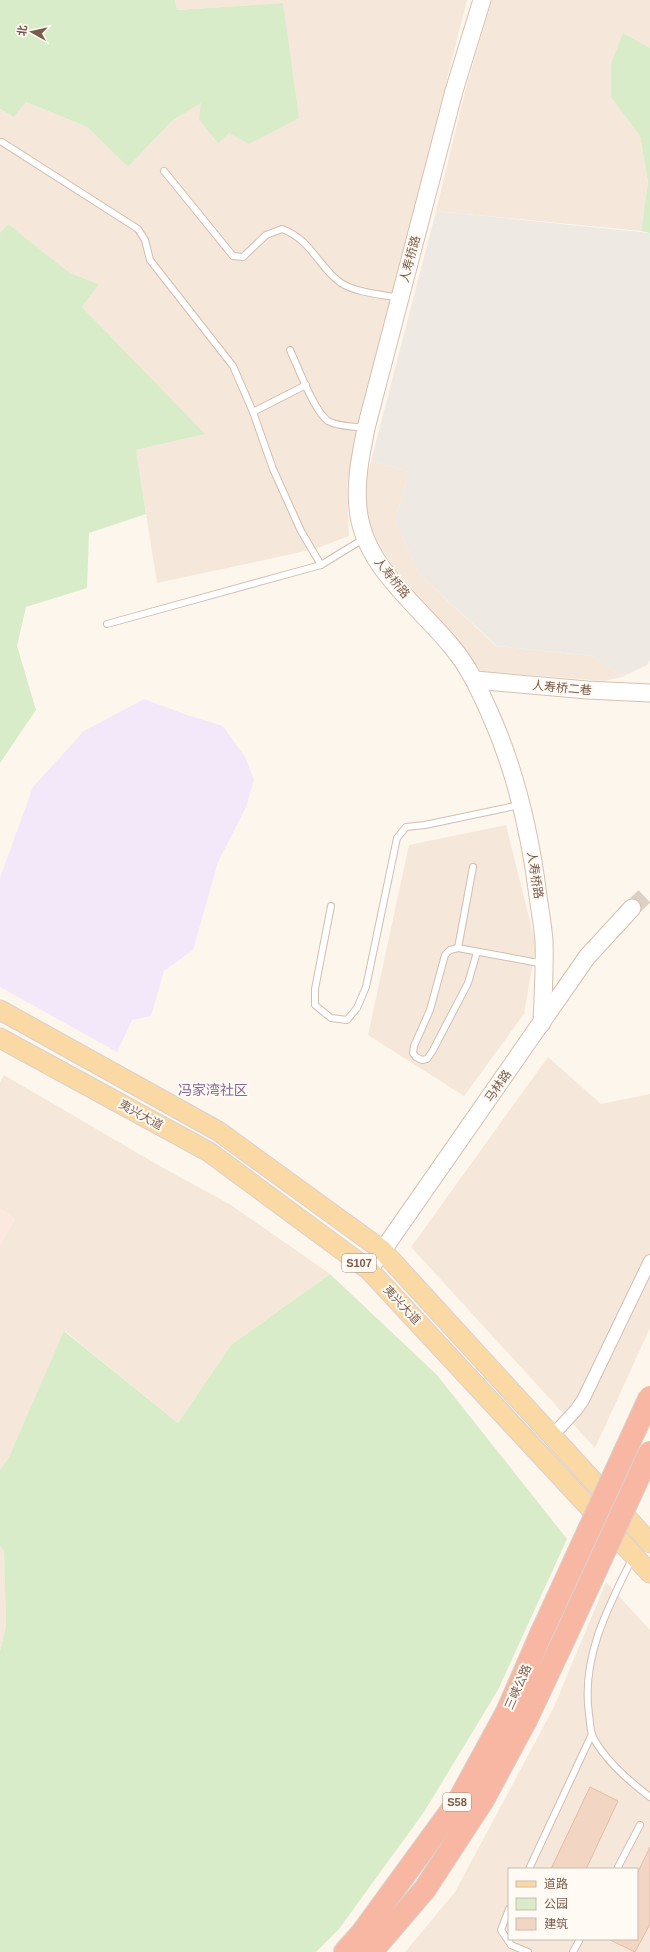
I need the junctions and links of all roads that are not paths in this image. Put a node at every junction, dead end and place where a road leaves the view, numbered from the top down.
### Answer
1 (482, 0) edge
2 (2, 142) dead end
3 (164, 171) dead end
4 (400, 298) junction
5 (290, 350) dead end
6 (306, 385) junction
7 (253, 412) junction
8 (366, 428) junction
9 (365, 538) junction
10 (321, 565) junction
11 (107, 624) dead end
12 (475, 680) junction
13 (650, 692) edge
14 (521, 804) junction
15 (473, 867) dead end
16 (331, 906) dead end
17 (632, 908) tunnel mouth
18 (458, 948) junction
19 (477, 952) junction
20 (544, 964) junction
21 (0, 1010) edge
22 (542, 1022) junction
23 (0, 1038) edge
24 (382, 1250) junction
25 (650, 1261) edge
26 (369, 1270) junction
27 (650, 1397) edge
28 (552, 1436) junction
29 (650, 1452) edge
30 (650, 1543) edge
31 (634, 1555) junction
32 (650, 1573) edge
33 (592, 1734) junction
34 (650, 1797) edge
35 (640, 1825) dead end
36 (529, 1868) edge
37 (618, 1868) edge
38 (508, 1912) edge
39 (579, 1940) edge
40 (345, 1952) edge
41 (371, 1952) edge
42 (528, 1952) edge
43 (573, 1952) edge

1 - 4 street, 人寿桥路
2 - 7 lane
3 - 4 lane
4 - 8 street, 人寿桥路
5 - 6 lane
6 - 7 lane
6 - 8 lane
7 - 10 lane
8 - 9 street, 人寿桥路
9 - 10 lane
9 - 12 street, 人寿桥路
10 - 11 lane
12 - 13 street, 人寿桥二巷
12 - 14 street, 人寿桥路
14 - 16 lane
14 - 20 street, 人寿桥路
15 - 18 lane
17 - 22 street, 马林路
18 - 19 lane
18 - 19 lane
19 - 20 lane
20 - 22 street, 人寿桥路
21 - 24 main road, 夷兴大道
22 - 24 street, 马林路
23 - 26 main road, 夷兴大道 / S107
24 - 26 street, 马林路
24 - 28 main road, 夷兴大道
25 - 28 street
26 - 31 main road, 夷兴大道 / S107
27 - 40 highway, 三峡公路 / S58, bridge
28 - 30 main road, 夷兴大道
29 - 41 highway, 三峡公路 / S58, bridge
31 - 32 main road, 夷兴大道 / S107
31 - 33 lane
33 - 34 lane
33 - 36 lane
35 - 37 lane
38 - 42 lane
39 - 43 lane

